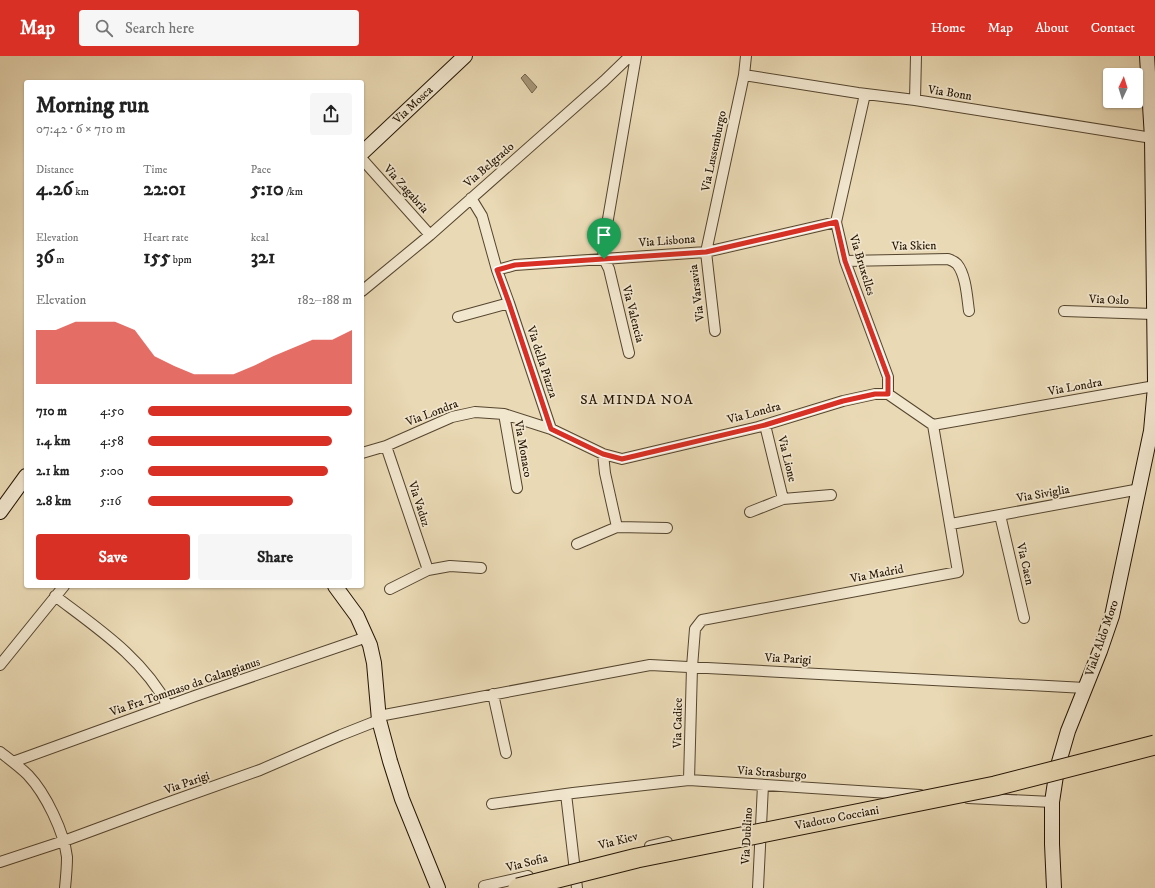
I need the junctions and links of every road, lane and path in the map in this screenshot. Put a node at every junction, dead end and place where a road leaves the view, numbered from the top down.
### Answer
1 (465, 56) edge
2 (630, 56) edge
3 (636, 56) edge
4 (746, 56) edge
5 (916, 56) edge
6 (1147, 56) edge
7 (744, 75) junction
8 (865, 94) junction
9 (915, 100) junction
10 (1152, 138) junction
11 (364, 151) edge
12 (364, 161) edge
13 (472, 198) junction
14 (836, 222) junction
15 (430, 235) junction
16 (706, 252) junction
17 (604, 259) junction
18 (845, 261) junction
19 (497, 270) junction
20 (364, 289) edge
21 (509, 303) junction
22 (1064, 311) dead end
23 (969, 312) dead end
24 (1153, 314) junction
25 (458, 317) dead end
26 (715, 331) dead end
27 (629, 354) dead end
28 (1155, 382) edge
29 (1155, 386) edge
30 (888, 394) junction
31 (504, 414) junction
32 (765, 425) junction
33 (933, 425) junction
34 (551, 429) junction
35 (386, 446) junction
36 (364, 452) edge
37 (603, 454) junction
38 (24, 479) edge
39 (517, 488) dead end
40 (1140, 489) junction
41 (831, 495) dead end
42 (784, 499) junction
43 (0, 512) edge
44 (750, 512) dead end
45 (1000, 515) junction
46 (951, 524) junction
47 (617, 527) junction
48 (667, 528) dead end
49 (577, 544) dead end
50 (481, 568) dead end
51 (428, 570) junction
52 (62, 588) edge
53 (336, 588) edge
54 (390, 589) dead end
55 (55, 596) junction
56 (1024, 618) dead end
57 (367, 637) junction
58 (0, 664) edge
59 (692, 667) junction
60 (1085, 688) junction
61 (493, 694) junction
62 (168, 706) junction
63 (379, 718) junction
64 (1155, 745) edge
65 (0, 752) edge
66 (506, 753) dead end
67 (13, 762) junction
68 (689, 780) junction
69 (763, 785) junction
70 (566, 794) junction
71 (1052, 802) junction
72 (492, 804) dead end
73 (64, 841) junction
74 (668, 842) dead end
75 (0, 862) edge
76 (575, 864) junction
77 (484, 886) dead end
78 (65, 888) edge
79 (438, 888) edge
80 (518, 888) edge
81 (578, 888) edge
82 (758, 888) edge
83 (1054, 888) edge

1 - 11 main road, Via Mosca
2 - 13 street, Via Belgrado
3 - 17 street
4 - 7 street, Via Lussemburgo
5 - 9 street
6 - 10 main road
7 - 8 street, Via Bonn
7 - 16 street, Via Lussemburgo
8 - 9 street, Via Bonn
8 - 14 street, Via Bruxelles
9 - 10 street, Via Bonn
10 - 24 main road
12 - 15 street, Via Zagabria
13 - 15 street, Via Belgrado
13 - 19 street, Via della Piazza
14 - 16 street, Via Lisbona
14 - 18 street, Via Bruxelles
15 - 20 street, Via Belgrado
16 - 17 street, Via Lisbona
16 - 26 street, Via Varsavia
17 - 19 street, Via Lisbona
17 - 27 street, Via Valencia
18 - 23 street, Via Skien
18 - 30 street, Via Bruxelles
19 - 21 street, Via della Piazza
21 - 25 street
21 - 34 street, Via della Piazza
22 - 24 street, Via Oslo
24 - 28 main road
29 - 33 street, Via Londra
29 - 40 main road, Viale Aldo Moro
30 - 32 street, Via Londra
30 - 33 street
31 - 34 street, Via Londra
31 - 35 street, Via Londra
31 - 39 street, Via Monaco
32 - 37 street, Via Londra
32 - 42 street, Via Lione
33 - 46 street, Via Madrid
34 - 37 street, Via Londra
35 - 36 street, Via Londra
35 - 51 street, Via Vaduz
37 - 47 street
38 - 43 main road
40 - 45 street, Via Siviglia
40 - 60 main road, Viale Aldo Moro
41 - 42 street, Via Lione
42 - 44 street, Via Lione
45 - 46 street, Via Siviglia
45 - 56 street, Via Caen
46 - 59 street, Via Madrid
47 - 48 street
47 - 49 street
50 - 51 street
51 - 54 street
52 - 55 street
53 - 57 main road
55 - 58 street
55 - 62 street
57 - 62 street, Via Fra Tommaso da Calangianus
57 - 63 main road
59 - 60 street, Via Parigi
59 - 61 street, Via Parigi
59 - 68 street, Via Cadice
60 - 71 main road, Viale Aldo Moro
61 - 63 street, Via Parigi
61 - 66 street
62 - 67 street, Via Fra Tommaso da Calangianus
63 - 73 street, Via Parigi
63 - 79 main road
64 - 80 highway, Viadotto Cocciani, bridge
65 - 67 street
67 - 73 street
68 - 69 street, Via Strasburgo
68 - 70 street, Via Strasburgo
69 - 71 street, Via Strasburgo
69 - 82 street, Via Dublino
70 - 72 street, Via Strasburgo
70 - 76 street
71 - 83 main road, Viale Aldo Moro
73 - 75 street, Via Parigi
73 - 78 street
74 - 76 street, Via Kiev
76 - 77 street, Via Sofia
76 - 81 street

